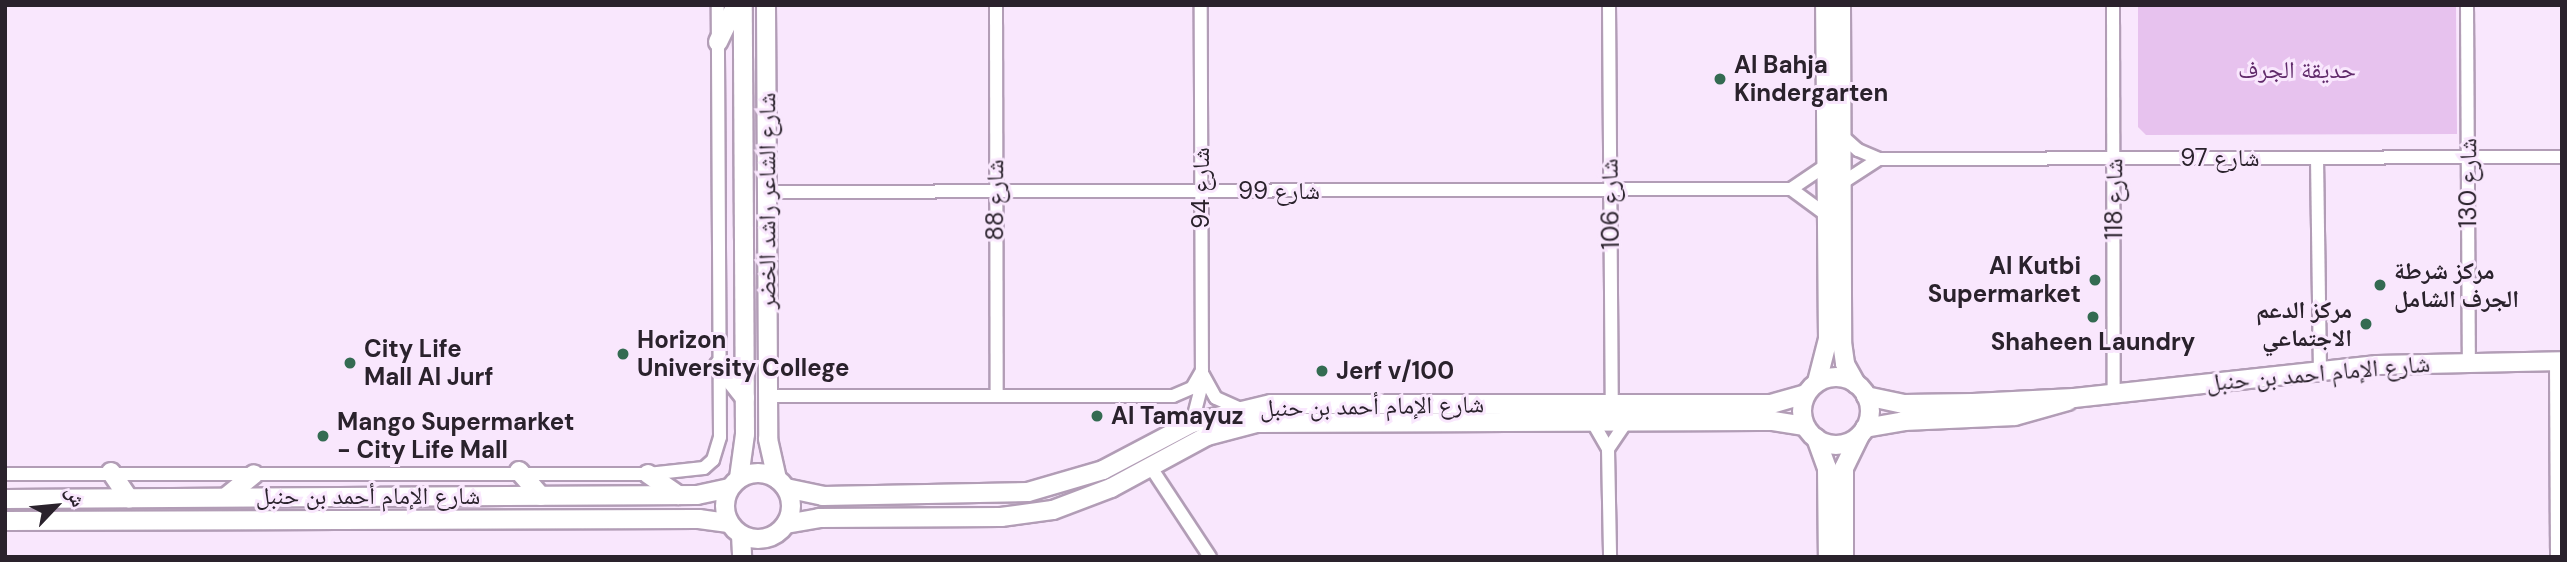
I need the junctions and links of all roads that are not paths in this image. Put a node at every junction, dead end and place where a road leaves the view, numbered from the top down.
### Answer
1 (718, 5) edge
2 (736, 5) edge
3 (743, 5) edge
4 (766, 5) edge
5 (996, 5) edge
6 (1201, 5) edge
7 (1609, 5) edge
8 (1825, 5) edge
9 (1841, 5) edge
10 (2113, 5) edge
11 (2468, 5) edge
12 (718, 42) junction
13 (1840, 134) junction
14 (2562, 157) edge
15 (2114, 158) junction
16 (2317, 158) junction
17 (2468, 158) junction
18 (1878, 159) junction
19 (1825, 166) junction
20 (1842, 183) junction
21 (1609, 189) junction
22 (1791, 189) junction
23 (767, 191) junction
24 (995, 191) junction
25 (1201, 191) junction
26 (1825, 214) junction
27 (2469, 361) junction
28 (2559, 361) edge
29 (719, 365) junction
30 (1202, 371) junction
31 (2319, 371) junction
32 (1812, 388) junction
33 (1861, 390) junction
34 (2114, 392) junction
35 (997, 394) junction
36 (768, 396) junction
37 (1174, 396) junction
38 (745, 398) junction
39 (2074, 398) junction
40 (1612, 404) junction
41 (1241, 409) junction
42 (1195, 416) junction
43 (1592, 421) junction
44 (1627, 421) junction
45 (1863, 431) junction
46 (1811, 432) junction
47 (1608, 449) junction
48 (1150, 466) junction
49 (519, 471) junction
50 (111, 472) junction
51 (5, 474) edge
52 (254, 474) junction
53 (648, 474) junction
54 (734, 483) junction
55 (782, 483) junction
56 (678, 495) junction
57 (541, 496) junction
58 (226, 497) junction
59 (5, 499) edge
60 (129, 499) junction
61 (5, 521) edge
62 (735, 529) junction
63 (781, 530) junction
64 (742, 557) edge
65 (770, 557) edge
66 (1210, 557) edge
67 (1610, 557) edge
68 (1828, 557) edge
69 (1844, 557) edge
70 (2557, 557) edge

1 - 12 street
2 - 12 street
3 - 38 street, شارع الشاعر راشد الخضر
4 - 23 street, شارع الشاعر راشد الخضر
5 - 24 street, شارع 88
6 - 25 street, شارع 94
7 - 21 street, شارع 106
8 - 19 street
9 - 13 street
10 - 15 street, شارع 118
11 - 17 street, شارع 130
12 - 29 street
13 - 18 street
13 - 20 street
14 - 17 street, شارع 97
15 - 16 street, شارع 97
15 - 18 street, شارع 97
15 - 34 street, شارع 118
16 - 17 street, شارع 97
16 - 31 street
17 - 27 street, شارع 130
18 - 20 street
19 - 22 street
19 - 26 street
20 - 33 street
21 - 22 street, شارع 99
21 - 25 street, شارع 99
21 - 40 street, شارع 106
22 - 26 street
23 - 24 street, شارع 99
23 - 36 street, شارع الشاعر راشد الخضر
24 - 25 street, شارع 99
24 - 35 street, شارع 88
25 - 30 street, شارع 94
26 - 32 street
27 - 28 street, شارع الإمام احمد بن حنبل
27 - 31 street, شارع الإمام احمد بن حنبل
28 - 70 street
29 - 38 street
29 - 53 street
30 - 37 street
30 - 41 street
30 - 42 street, شارع 94
31 - 34 street, شارع الإمام احمد بن حنبل
32 - 33 street
32 - 40 street, شارع الإمام أحمد بن حنبل
32 - 46 street
33 - 39 street, شارع الإمام احمد بن حنبل
33 - 45 street
34 - 39 street, شارع الإمام احمد بن حنبل
35 - 36 street
35 - 37 street
36 - 55 street, شارع الشاعر راشد الخضر
37 - 42 street
38 - 54 street, شارع الشاعر راشد الخضر
39 - 45 street, شارع الإمام احمد بن حنبل
40 - 41 street, شارع الإمام أحمد بن حنبل
41 - 42 street, شارع الإمام أحمد بن حنبل
42 - 55 street, شارع الإمام أحمد بن حنبل
43 - 44 street, شارع الإمام أحمد بن حنبل
43 - 47 street
43 - 48 street, شارع الإمام أحمد بن حنبل
44 - 46 street, شارع الإمام أحمد بن حنبل
44 - 47 street
45 - 46 street
45 - 69 street
46 - 68 street
47 - 67 street
48 - 63 street, شارع الإمام أحمد بن حنبل
48 - 66 street
49 - 52 street
49 - 53 street
49 - 57 street
50 - 51 street
50 - 52 street
50 - 60 street
52 - 58 street
53 - 56 street
54 - 55 street
54 - 56 street, شارع الإمام أحمد بن حنبل
54 - 62 street
55 - 63 street
56 - 57 street, شارع الإمام أحمد بن حنبل
57 - 58 street, شارع الإمام أحمد بن حنبل
58 - 60 street, شارع الإمام أحمد بن حنبل
59 - 60 street, شارع الإمام أحمد بن حنبل
61 - 62 street, شارع الإمام أحمد بن حنبل
62 - 63 street
62 - 64 street
63 - 65 street

